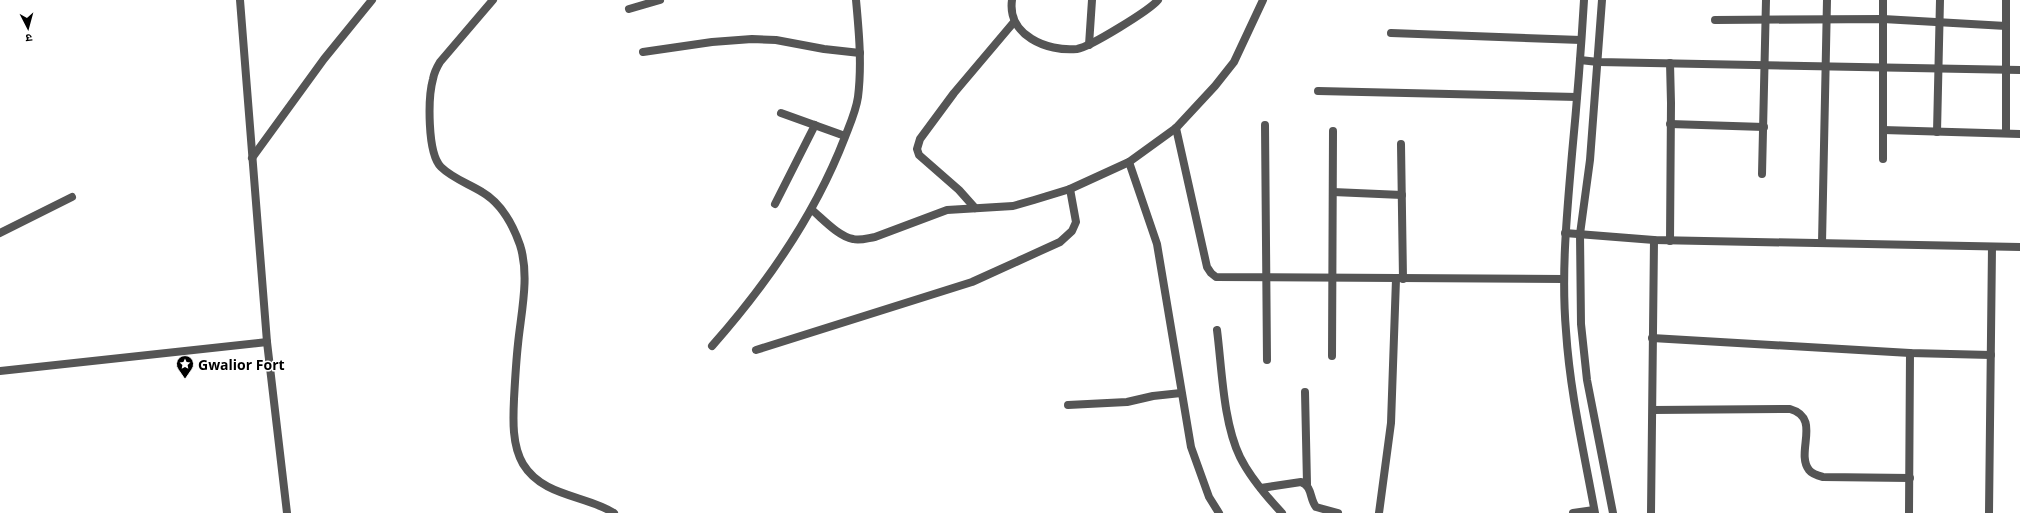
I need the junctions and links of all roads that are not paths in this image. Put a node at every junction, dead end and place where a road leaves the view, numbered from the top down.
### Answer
1 (240, 0) edge
2 (372, 0) edge
3 (493, 0) edge
4 (660, 0) edge
5 (856, 0) edge
6 (1012, 0) edge
7 (1092, 0) edge
8 (1158, 0) edge
9 (1263, 0) edge
10 (1584, 0) edge
11 (1602, 0) edge
12 (1766, 0) edge
13 (1827, 0) edge
14 (1883, 0) edge
15 (1940, 0) edge
16 (2006, 0) edge
17 (629, 9) dead end
18 (1766, 19) junction
19 (1827, 19) junction
20 (1883, 19) junction
21 (1715, 20) dead end
22 (1014, 22) junction
23 (1939, 23) junction
24 (2006, 26) junction
25 (1391, 33) dead end
26 (1581, 40) junction
27 (1089, 45) junction
28 (643, 52) dead end
29 (860, 53) junction
30 (1580, 60) junction
31 (1598, 62) junction
32 (1670, 63) junction
33 (1765, 65) junction
34 (1826, 66) junction
35 (1883, 66) junction
36 (1938, 68) junction
37 (2020, 70) edge
38 (2005, 71) junction
39 (1318, 91) dead end
40 (1577, 97) junction
41 (780, 114) dead end
42 (1670, 124) junction
43 (1265, 125) dead end
44 (815, 126) junction
45 (1764, 127) junction
46 (1176, 128) junction
47 (1883, 130) junction
48 (1333, 131) dead end
49 (1937, 132) junction
50 (2006, 133) junction
51 (2020, 134) edge
52 (845, 136) junction
53 (1401, 144) dead end
54 (252, 158) junction
55 (1883, 159) dead end
56 (1129, 162) junction
57 (1762, 174) dead end
58 (1070, 189) junction
59 (1333, 192) junction
60 (1402, 194) junction
61 (72, 198) dead end
62 (775, 204) dead end
63 (975, 208) junction
64 (812, 210) junction
65 (0, 233) edge
66 (1565, 233) junction
67 (1580, 234) junction
68 (1654, 240) junction
69 (1670, 241) junction
70 (1822, 244) junction
71 (1992, 246) junction
72 (2020, 247) edge
73 (1268, 277) junction
74 (1332, 277) junction
75 (1400, 279) junction
76 (1564, 279) junction
77 (1217, 330) dead end
78 (1652, 338) junction
79 (267, 342) junction
80 (712, 346) dead end
81 (756, 350) dead end
82 (1910, 354) junction
83 (1991, 355) junction
84 (1332, 356) dead end
85 (1268, 360) dead end
86 (0, 370) edge
87 (1305, 392) dead end
88 (1181, 393) junction
89 (1068, 405) dead end
90 (1653, 410) junction
91 (1910, 478) junction
92 (1307, 484) junction
93 (1261, 488) junction
94 (1595, 511) edge
95 (287, 513) edge
96 (614, 513) edge
97 (1219, 513) edge
98 (1282, 513) edge
99 (1338, 513) edge
100 (1378, 513) edge
101 (1573, 513) edge
102 (1613, 513) edge
103 (1652, 513) edge
104 (1909, 513) edge
105 (1989, 513) edge

1 - 54 street
2 - 54 street
3 - 96 street
4 - 17 street
5 - 29 street
6 - 22 street
7 - 27 street
8 - 27 street
9 - 46 street
10 - 26 street
11 - 31 street
12 - 18 street
13 - 19 street
14 - 20 street
15 - 23 street
16 - 24 street
18 - 19 street
18 - 21 street
18 - 33 street
19 - 20 street
19 - 34 street
20 - 23 street
20 - 35 street
22 - 27 street
22 - 63 street
23 - 24 street
23 - 36 street
24 - 38 street
25 - 26 street
26 - 30 street
28 - 29 street
29 - 52 street
30 - 31 street
30 - 40 street
31 - 32 street
31 - 67 street
32 - 33 street
32 - 42 street
33 - 34 street
33 - 45 street
34 - 35 street
34 - 70 street
35 - 36 street
35 - 47 street
36 - 38 street
36 - 49 street
37 - 38 street
38 - 50 street
39 - 40 street
40 - 66 street
41 - 44 street
42 - 45 street
42 - 69 street
43 - 73 street
44 - 52 street
44 - 62 street
45 - 57 street
46 - 56 street
46 - 73 street
47 - 49 street
47 - 55 street
48 - 59 street
49 - 50 street
50 - 51 street
52 - 64 street
53 - 60 street
54 - 79 street
56 - 58 street
56 - 88 street
58 - 63 street
58 - 81 street
59 - 60 street
59 - 74 street
60 - 75 street
61 - 65 street
63 - 64 street
64 - 80 street
66 - 67 street
66 - 76 street
67 - 68 street
67 - 102 street
68 - 69 street
68 - 78 street
69 - 70 street
70 - 71 street
71 - 72 street
71 - 83 street
73 - 74 street
73 - 85 street
74 - 75 street
74 - 84 street
75 - 76 street
75 - 100 street
76 - 94 street
77 - 93 street
78 - 82 street
78 - 90 street
79 - 86 street
79 - 95 street
82 - 83 street
82 - 91 street
83 - 105 street
87 - 92 street
88 - 89 street
88 - 97 street
90 - 91 street
90 - 103 street
91 - 104 street
92 - 93 street
92 - 99 street
93 - 98 street
94 - 101 street

